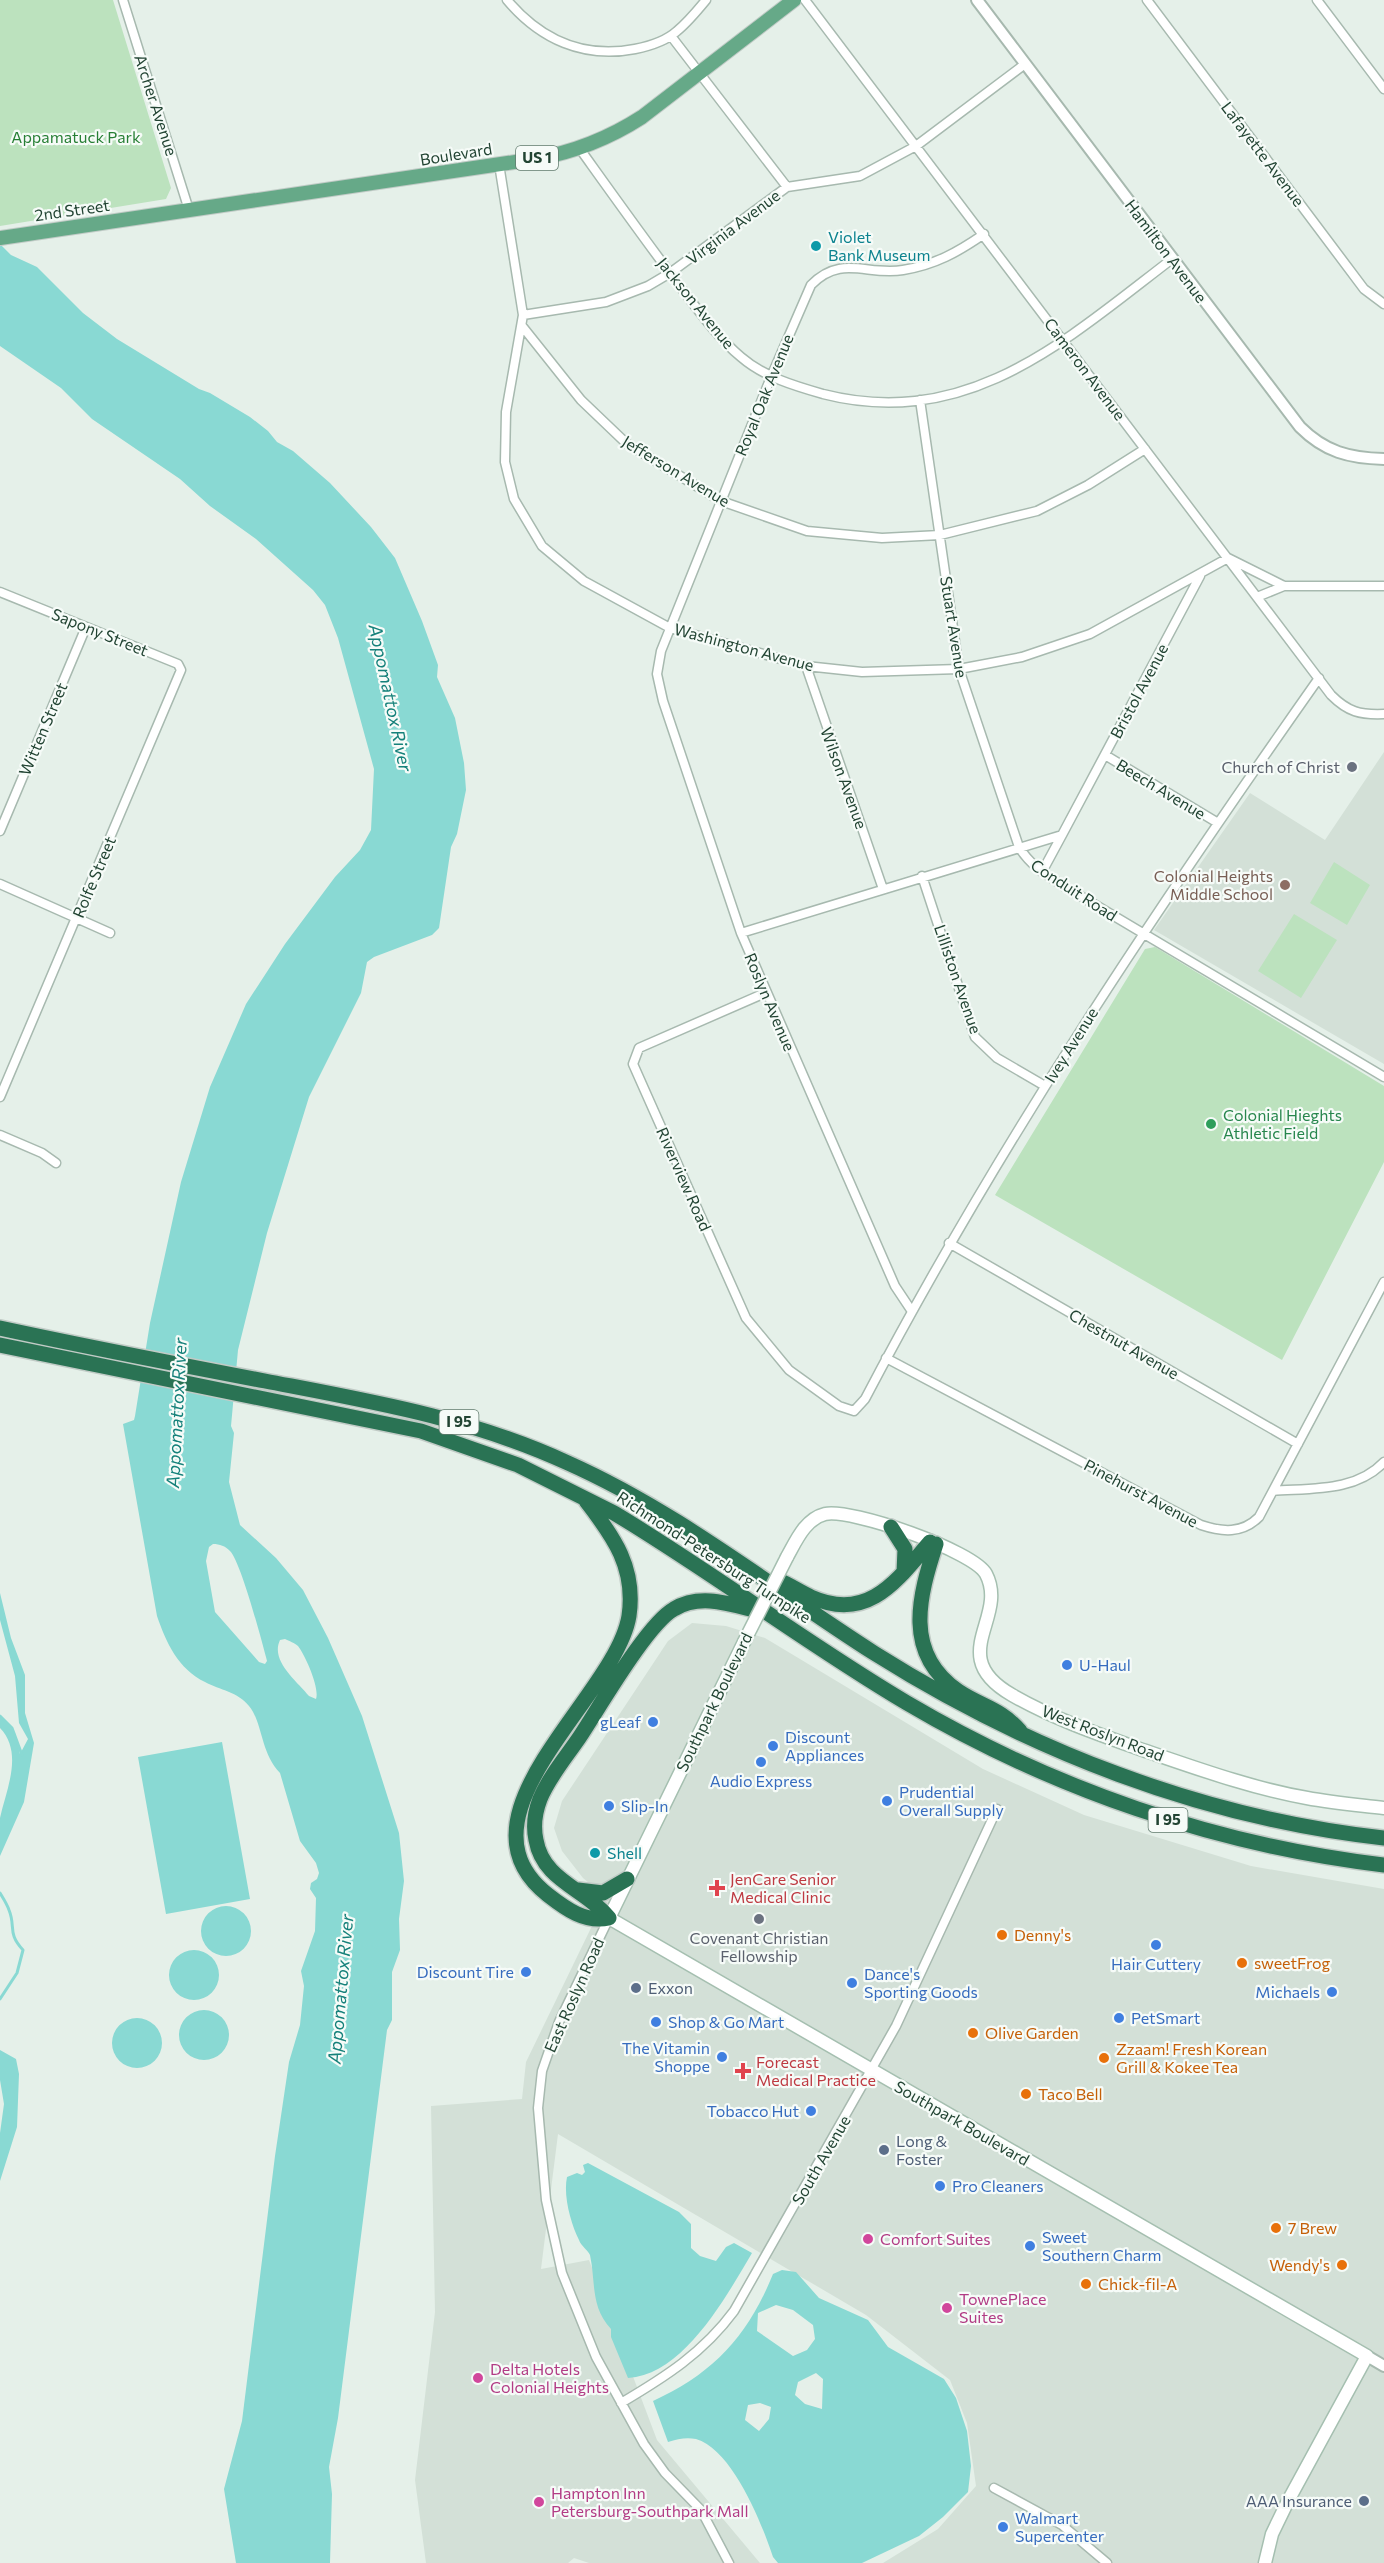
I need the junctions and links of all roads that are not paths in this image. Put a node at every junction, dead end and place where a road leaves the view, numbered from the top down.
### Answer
1 (123, 0) edge
2 (507, 0) edge
3 (706, 0) edge
4 (794, 0) edge
5 (805, 0) edge
6 (977, 0) edge
7 (1146, 0) edge
8 (1317, 0) edge
9 (671, 36) junction
10 (1025, 64) junction
11 (700, 73) junction
12 (1384, 89) edge
13 (916, 146) junction
14 (580, 149) junction
15 (499, 164) junction
16 (787, 187) junction
17 (189, 210) junction
18 (148, 216) joint
19 (984, 234) junction
20 (0, 238) edge
21 (1172, 258) junction
22 (670, 273) junction
23 (1384, 304) edge
24 (523, 315) junction
25 (522, 326) junction
26 (1063, 340) junction
27 (771, 377) junction
28 (920, 400) junction
29 (1145, 449) junction
30 (1384, 459) edge
31 (721, 501) junction
32 (940, 535) junction
33 (1228, 558) junction
34 (1200, 575) junction
35 (1284, 586) junction
36 (1384, 586) edge
37 (0, 592) edge
38 (1257, 597) junction
39 (86, 627) junction
40 (670, 628) junction
41 (806, 666) junction
42 (959, 669) junction
43 (1319, 678) junction
44 (658, 683) joint
45 (175, 685) joint
46 (1382, 715) edge
47 (1105, 755) junction
48 (1218, 823) junction
49 (0, 831) edge
50 (1062, 835) junction
51 (1019, 847) junction
52 (1042, 872) junction
53 (922, 876) junction
54 (0, 884) edge
55 (883, 889) junction
56 (77, 917) junction
57 (110, 933) dead end
58 (741, 933) junction
59 (1143, 934) junction
60 (765, 993) junction
61 (1384, 1077) edge
62 (1045, 1086) junction
63 (0, 1097) edge
64 (0, 1135) edge
65 (56, 1163) dead end
66 (950, 1243) junction
67 (1384, 1282) edge
68 (1374, 1301) junction
69 (1384, 1306) edge
70 (911, 1310) junction
71 (0, 1328) edge
72 (0, 1345) edge
73 (886, 1358) junction
74 (839, 1406) joint
75 (1298, 1444) junction
76 (1384, 1462) edge
77 (1273, 1491) junction
78 (582, 1495) junction
79 (891, 1527) junction
80 (933, 1543) junction
81 (787, 1557) joint
82 (748, 1567) junction
83 (904, 1572) junction
84 (770, 1614) junction
85 (1024, 1735) junction
86 (1384, 1808) edge
87 (998, 1809) dead end
88 (1384, 1839) edge
89 (1384, 1865) edge
90 (627, 1879) junction
91 (572, 1889) junction
92 (609, 1918) junction
93 (871, 2070) junction
94 (1367, 2356) junction
95 (1384, 2366) edge
96 (621, 2403) junction
97 (994, 2488) dead end
98 (729, 2563) edge
99 (1107, 2563) edge
100 (1265, 2563) edge

1 - 17 street, Archer Avenue
2 - 9 street
3 - 9 street
4 - 11 main road, Boulevard / US 1
5 - 13 street, Cameron Avenue
6 - 10 street, Hamilton Avenue
7 - 23 street, Lafayette Avenue
8 - 12 street
9 - 11 street
10 - 13 street, Virginia Avenue
10 - 21 street, Hamilton Avenue
11 - 14 main road, Boulevard / US 1
11 - 16 street
13 - 16 street, Virginia Avenue
13 - 19 street, Cameron Avenue
14 - 15 main road, Boulevard / US 1
14 - 22 street, Jackson Avenue
15 - 17 main road, Boulevard / US 1
15 - 24 street, Washington Avenue
16 - 22 street, Virginia Avenue
17 - 18 main road, Boulevard / US 1
18 - 20 main road, 2nd Street / US 1
19 - 26 street, Cameron Avenue
19 - 27 street, Royal Oak Avenue
21 - 26 street, Jackson Avenue
21 - 30 street, Hamilton Avenue
22 - 24 street, Virginia Avenue
22 - 27 street, Jackson Avenue
24 - 25 street, Washington Avenue
25 - 31 street, Jefferson Avenue
25 - 40 street, Washington Avenue
26 - 28 street, Jackson Avenue
26 - 29 street, Cameron Avenue
27 - 28 street, Jackson Avenue
27 - 31 street, Royal Oak Avenue
28 - 32 street, Stuart Avenue
29 - 32 street, Jefferson Avenue
29 - 33 street, Cameron Avenue
31 - 32 street, Jefferson Avenue
31 - 40 street, Royal Oak Avenue
32 - 42 street, Stuart Avenue
33 - 34 street
33 - 35 street
33 - 38 street, Cameron Avenue
34 - 42 street, Washington Avenue
34 - 47 street, Bristol Avenue
35 - 36 street
35 - 38 street
37 - 39 street, Sapony Street
38 - 43 street, Cameron Avenue
39 - 45 street, Sapony Street
39 - 49 street, Witten Street
40 - 41 street, Washington Avenue
40 - 44 street, Royal Oak Avenue
41 - 42 street, Washington Avenue
41 - 55 street, Wilson Avenue
42 - 51 street, Stuart Avenue
43 - 46 street, Cameron Avenue
43 - 48 street, Ivey Avenue
44 - 58 street, Roslyn Avenue
45 - 56 street, Rolfe Street
47 - 48 street, Beech Avenue
47 - 50 street, Bristol Avenue
48 - 59 street, Ivey Avenue
50 - 51 street
50 - 52 street, Bristol Avenue
51 - 52 street, Conduit Road
51 - 53 street, Conduit Road
52 - 59 street, Conduit Road
53 - 55 street, Conduit Road
53 - 62 street, Lilliston Avenue
54 - 56 street
55 - 58 street, Conduit Road
56 - 57 street
56 - 63 street, Rolfe Street
58 - 60 street, Roslyn Avenue
59 - 61 street, Conduit Road
59 - 62 street, Ivey Avenue
60 - 70 street, Roslyn Avenue
60 - 74 street, Riverview Road
62 - 66 street, Ivey Avenue
64 - 65 street
66 - 70 street, Ivey Avenue
66 - 75 street, Chestnut Avenue
67 - 68 street, Pinehurst Avenue
68 - 69 street
68 - 75 street, Pinehurst Avenue
70 - 73 street, Ivey Avenue
71 - 82 highway, Richmond-Petersburg Turnpike / I 95
72 - 78 highway, Richmond-Petersburg Turnpike / I 95
73 - 74 street, Ivey Avenue
73 - 77 street, Pinehurst Avenue
75 - 77 street, Pinehurst Avenue
76 - 77 street
78 - 84 highway, Richmond-Petersburg Turnpike / I 95
78 - 92 highway
79 - 80 main road, West Roslyn Road
79 - 81 main road, West Roslyn Road
79 - 83 highway
80 - 83 highway
80 - 85 highway
80 - 86 main road, West Roslyn Road
81 - 90 main road, Southpark Boulevard, bridge
82 - 83 highway
82 - 85 highway, Richmond-Petersburg Turnpike / I 95
84 - 89 highway, Richmond-Petersburg Turnpike / I 95
84 - 91 highway
85 - 88 highway, Richmond-Petersburg Turnpike / I 95
87 - 93 street, South Avenue
90 - 91 highway
90 - 92 main road, Southpark Boulevard
91 - 92 highway
92 - 93 main road, Southpark Boulevard
92 - 96 street, East Roslyn Road
93 - 94 main road, Southpark Boulevard
93 - 96 street, South Avenue
94 - 95 street, Southpark Boulevard
94 - 100 main road
96 - 98 street, East Roslyn Road
97 - 99 street

